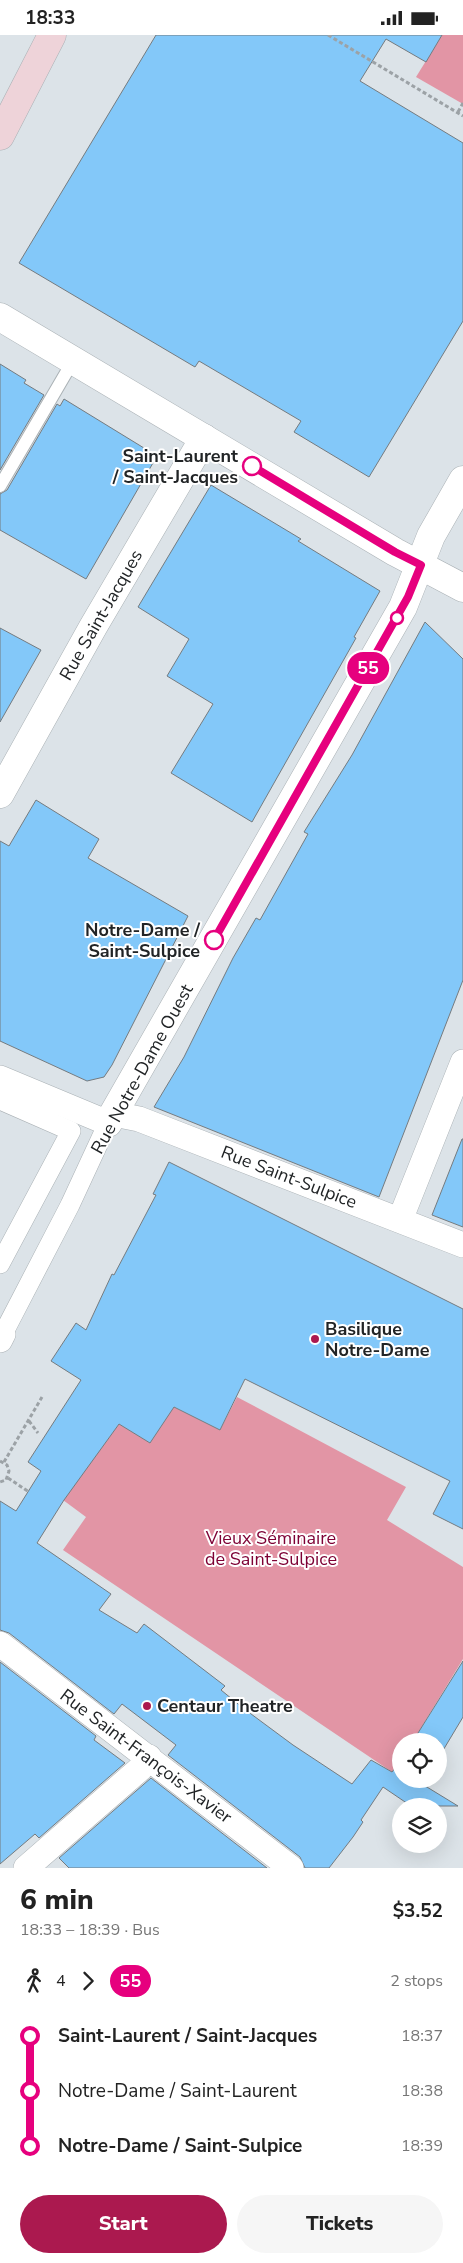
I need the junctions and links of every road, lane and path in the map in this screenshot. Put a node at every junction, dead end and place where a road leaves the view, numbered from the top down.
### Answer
1 (52, 35) edge
2 (328, 35) edge
3 (463, 103) edge
4 (458, 112) junction
5 (463, 116) edge
6 (0, 136) edge
7 (0, 317) edge
8 (73, 361) junction
9 (204, 438) junction
10 (463, 480) edge
11 (0, 485) edge
12 (421, 565) junction
13 (463, 588) edge
14 (0, 794) edge
15 (463, 1062) edge
16 (0, 1078) edge
17 (0, 1101) edge
18 (111, 1119) junction
19 (400, 1220) junction
20 (463, 1245) edge
21 (0, 1264) edge
22 (1, 1336) edge
23 (42, 1397) dead end
24 (29, 1421) junction
25 (38, 1433) dead end
26 (2, 1462) edge
27 (8, 1477) junction
28 (0, 1482) edge
29 (29, 1492) dead end
30 (0, 1644) edge
31 (149, 1757) junction
32 (26, 1868) edge
33 (291, 1868) edge

1 - 6 main road
2 - 4 path
3 - 4 path
4 - 5 path
7 - 8 street
8 - 9 street
8 - 11 lane
9 - 12 street
9 - 14 street, Rue Saint-Jacques
10 - 12 street, Rue Notre-Dame Ouest
12 - 13 street
12 - 18 street, Rue Notre-Dame Ouest
15 - 19 street
16 - 18 street, Rue Saint-Sulpice
17 - 21 street
18 - 19 street, Rue Saint-Sulpice
18 - 22 street, Rue Notre-Dame Ouest
19 - 20 street, Rue Saint-Sulpice
23 - 24 path
24 - 25 path
24 - 26 path
26 - 27 path
27 - 28 path
27 - 29 path
30 - 31 street, Rue Saint-François-Xavier
31 - 32 street
31 - 33 street, Rue Saint-François-Xavier

